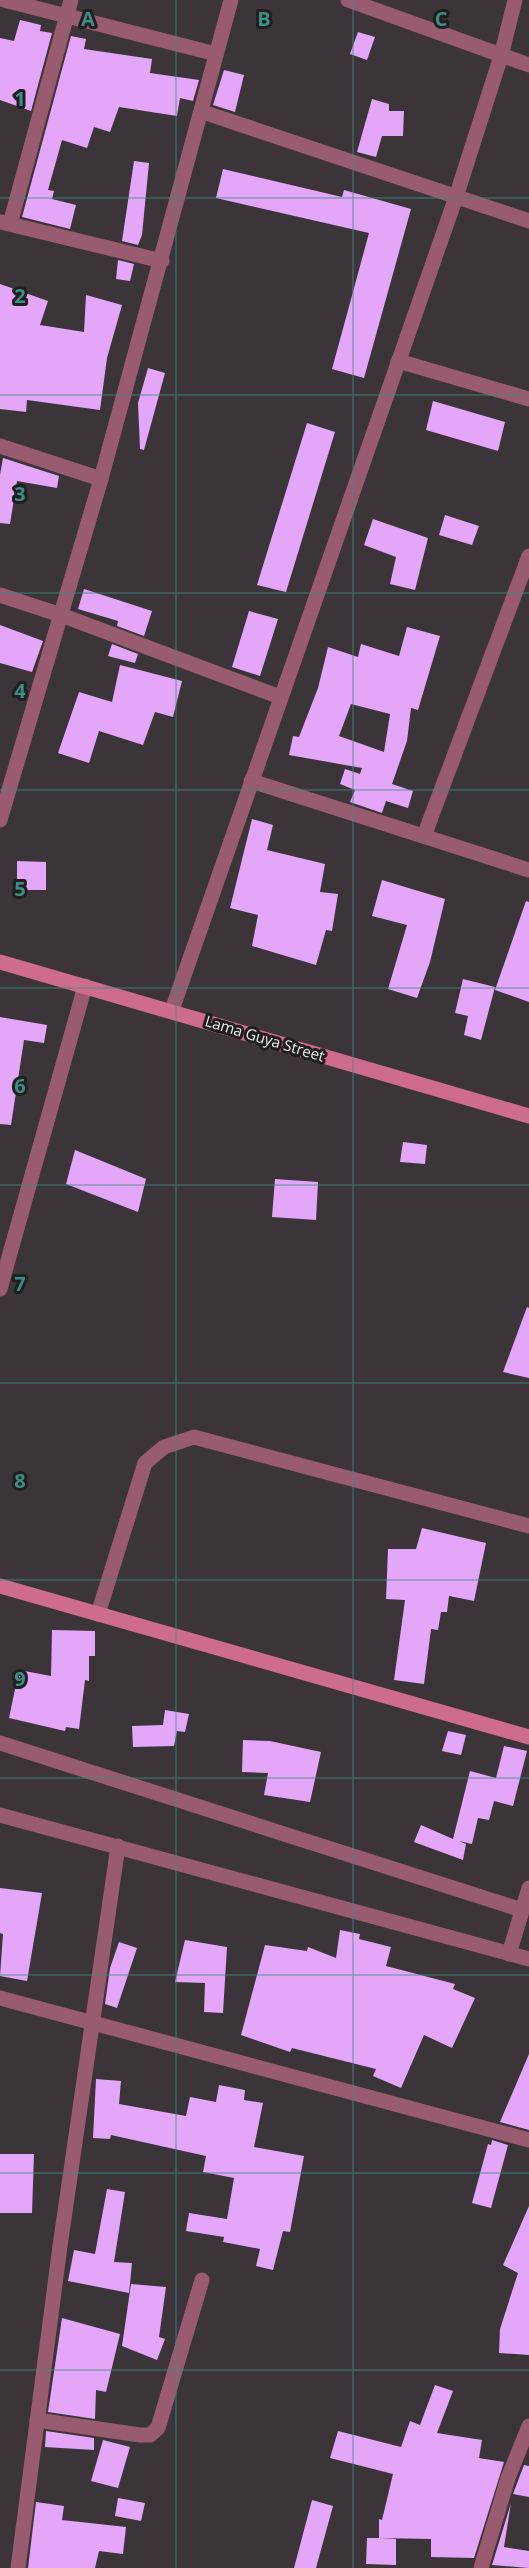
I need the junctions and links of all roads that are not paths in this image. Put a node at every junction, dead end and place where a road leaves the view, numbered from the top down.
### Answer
1 (4, 0) edge
2 (71, 0) edge
3 (231, 0) edge
4 (348, 0) edge
5 (515, 0) edge
6 (66, 16) junction
7 (216, 54) junction
8 (501, 56) junction
9 (529, 65) edge
10 (203, 112) junction
11 (456, 197) junction
12 (529, 221) edge
13 (5, 223) edge
14 (162, 261) junction
15 (398, 361) junction
16 (529, 399) edge
17 (0, 446) edge
18 (101, 479) junction
19 (529, 556) edge
20 (0, 595) edge
21 (61, 615) junction
22 (280, 697) junction
23 (251, 781) junction
24 (0, 820) edge
25 (424, 836) junction
26 (529, 870) edge
27 (0, 962) edge
28 (85, 986) junction
29 (172, 1010) junction
30 (529, 1116) edge
31 (0, 1289) edge
32 (529, 1526) edge
33 (0, 1586) edge
34 (98, 1614) junction
35 (529, 1737) edge
36 (0, 1743) edge
37 (0, 1815) edge
38 (118, 1846) junction
39 (529, 1888) edge
40 (522, 1910) junction
41 (509, 1954) junction
42 (529, 1959) edge
43 (0, 1998) edge
44 (91, 2023) junction
45 (529, 2140) edge
46 (202, 2280) dead end
47 (37, 2420) junction
48 (529, 2426) edge
49 (18, 2568) edge
50 (481, 2568) edge

1 - 6 street
2 - 6 street
3 - 7 street
4 - 8 street
5 - 8 street
6 - 7 street
6 - 13 street
7 - 10 street
8 - 9 street
8 - 11 street
10 - 11 street
10 - 14 street
11 - 12 street
11 - 15 street
13 - 14 street
14 - 18 street
15 - 16 street
15 - 22 street
17 - 18 street
18 - 21 street
19 - 25 street
20 - 21 street
21 - 22 street
21 - 24 street
22 - 23 street
23 - 25 street
23 - 29 street
25 - 26 street
27 - 28 street, Lama Guya Street
28 - 29 street, Lama Guya Street
28 - 31 street
29 - 30 street, Lama Guya Street
32 - 34 street
33 - 34 street
34 - 35 street
36 - 40 street
37 - 38 street
38 - 41 street
38 - 44 street
39 - 40 street
40 - 41 street
41 - 42 street
43 - 44 street
44 - 45 street
44 - 47 street
46 - 47 street
47 - 49 street
48 - 50 street

